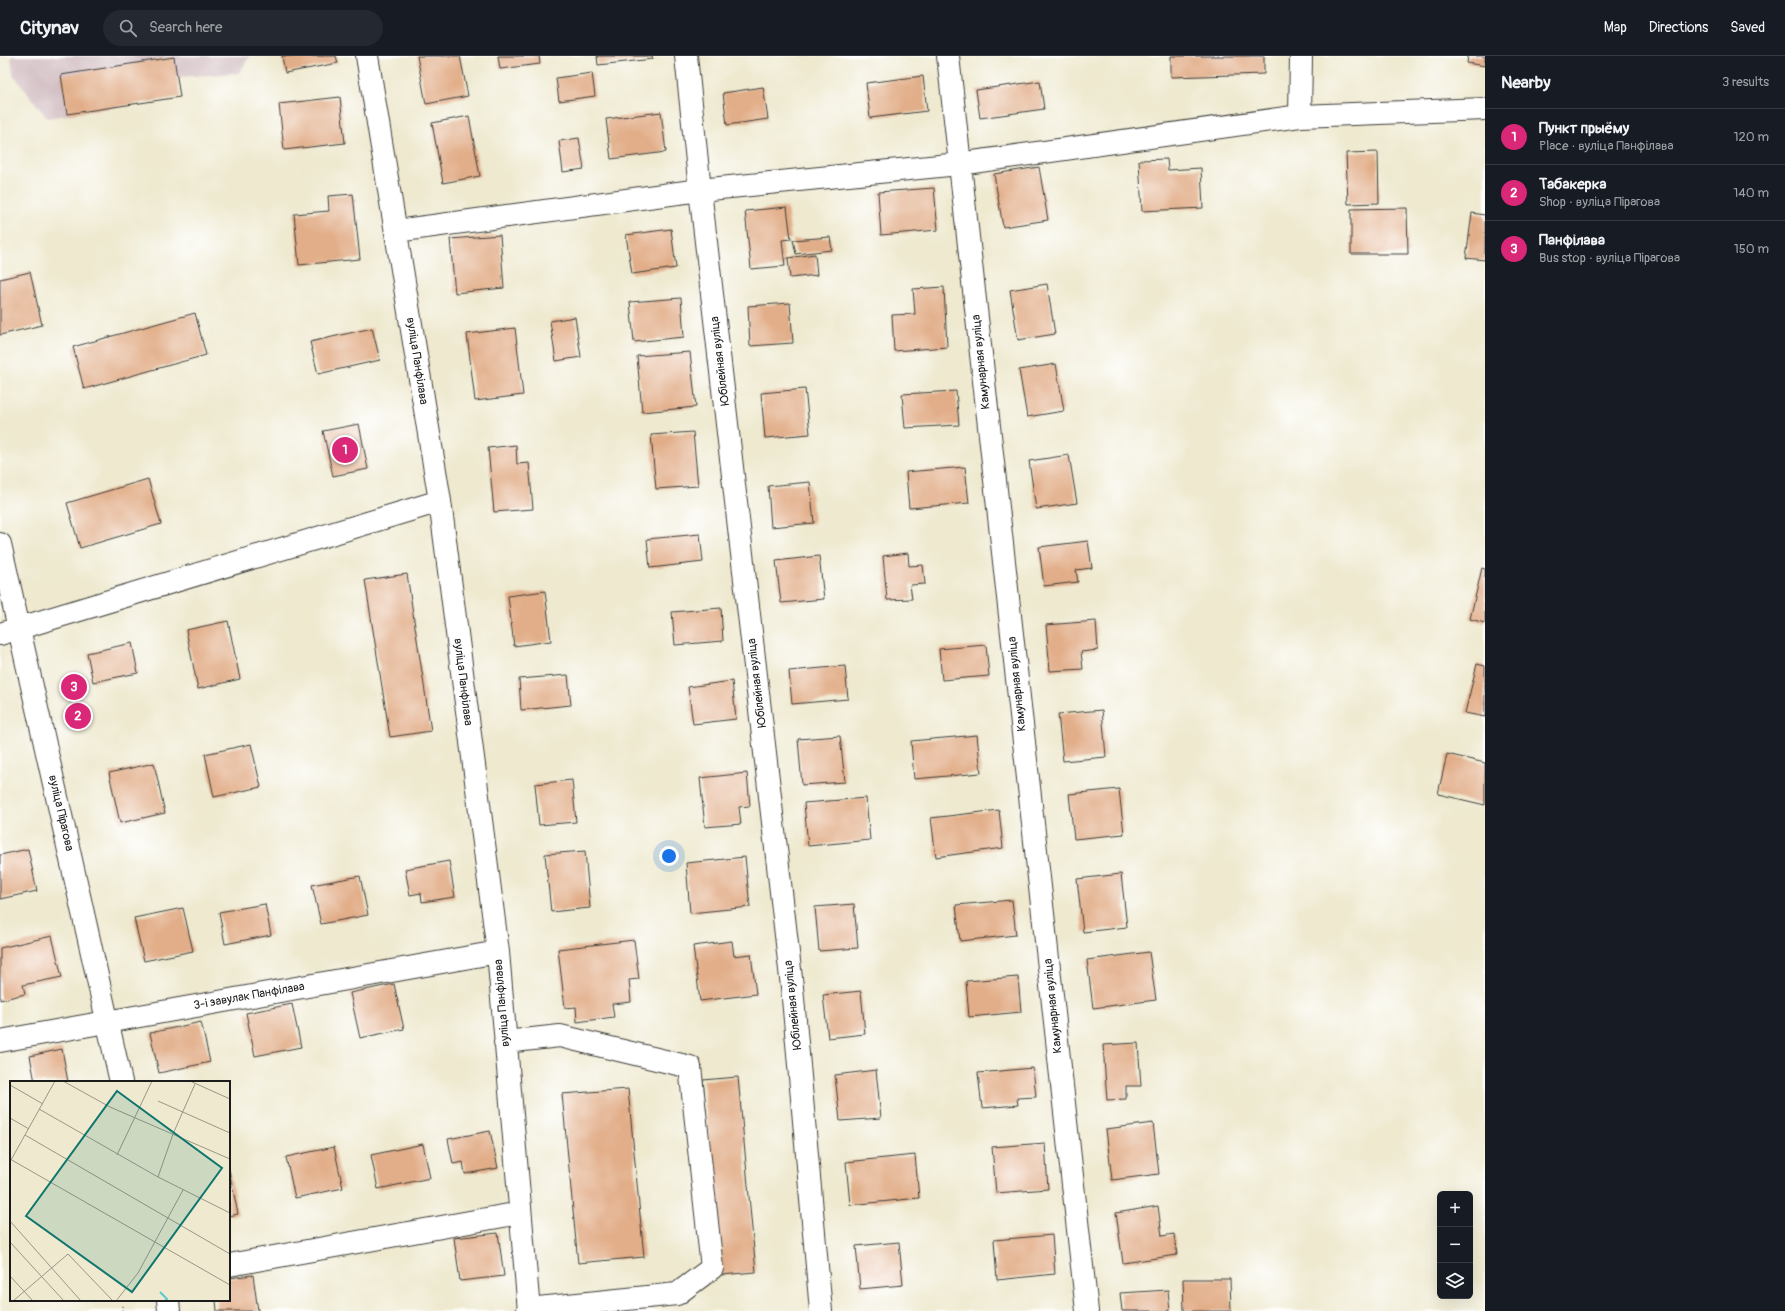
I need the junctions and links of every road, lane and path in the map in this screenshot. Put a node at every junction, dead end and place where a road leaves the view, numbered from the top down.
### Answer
1 (367, 56) edge
2 (686, 56) edge
3 (948, 56) edge
4 (1301, 56) edge
5 (1485, 109) edge
6 (1300, 116) junction
7 (959, 164) junction
8 (700, 190) junction
9 (396, 231) junction
10 (440, 501) junction
11 (0, 544) edge
12 (10, 632) edge
13 (498, 952) junction
14 (107, 1021) junction
15 (0, 1041) edge
16 (505, 1042) junction
17 (121, 1081) edge
18 (520, 1213) junction
19 (230, 1265) edge
20 (168, 1301) edge
21 (123, 1304) dead end
22 (529, 1310) edge
23 (122, 1311) edge
24 (169, 1311) edge
25 (821, 1311) edge
26 (1087, 1311) edge

1 - 9 street, вуліца Панфілава
2 - 8 street, Юбілейная вуліца
3 - 7 street, Камунарная вуліца
4 - 6 street
5 - 6 street
6 - 7 street
7 - 8 street
7 - 26 street, Камунарная вуліца
8 - 9 street
8 - 25 street, Юбілейная вуліца
9 - 10 street, вуліца Панфілава
10 - 12 street
10 - 13 street, вуліца Панфілава
11 - 12 street, вуліца Пірагова
12 - 14 street, вуліца Пірагова
13 - 14 street, 3-і завулак Панфілава
13 - 16 street, вуліца Панфілава
14 - 15 street, 3-і завулак Панфілава
14 - 17 street, вуліца Пірагова
16 - 18 street, вуліца Панфілава
16 - 22 street
18 - 19 street
18 - 22 street, вуліца Панфілава
20 - 24 street
21 - 23 path

